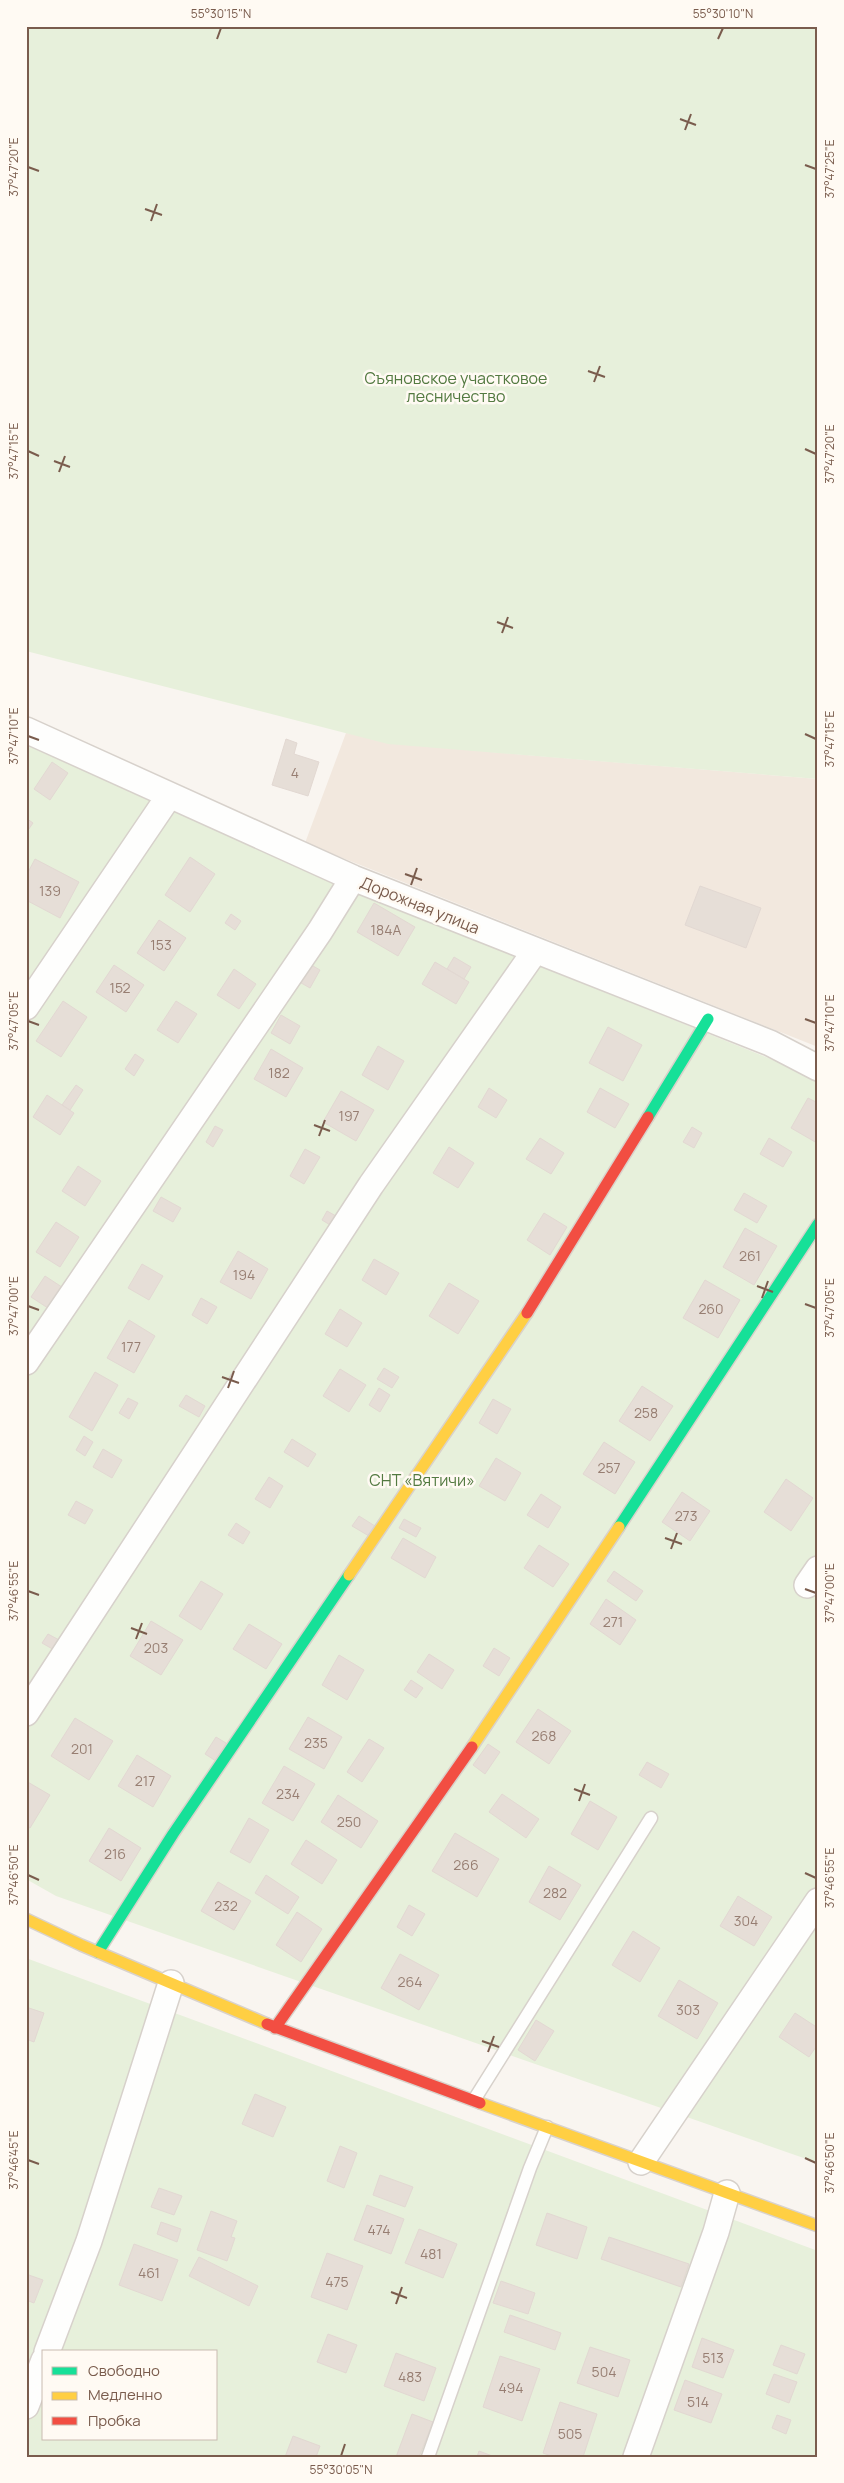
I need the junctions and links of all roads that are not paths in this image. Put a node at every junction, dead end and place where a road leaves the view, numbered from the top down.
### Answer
1 (26, 730) edge
2 (169, 796) junction
3 (352, 878) junction
4 (535, 951) junction
5 (26, 1007) edge
6 (708, 1019) junction
7 (818, 1068) edge
8 (818, 1224) edge
9 (26, 1362) edge
10 (26, 1713) edge
11 (651, 1818) dead end
12 (818, 1901) edge
13 (26, 1919) edge
14 (98, 1952) junction
15 (171, 1983) junction
16 (275, 2028) junction
17 (474, 2100) junction
18 (547, 2127) junction
19 (642, 2162) junction
20 (727, 2193) junction
21 (818, 2226) edge
22 (48, 2350) edge
23 (42, 2365) edge
24 (26, 2406) edge
25 (428, 2457) edge
26 (636, 2457) edge

1 - 2 street, Дорожная улица
2 - 3 street, Дорожная улица
2 - 5 street
3 - 4 street, Дорожная улица
3 - 9 street
4 - 6 street, Дорожная улица
4 - 10 street
6 - 7 street, Дорожная улица
6 - 14 street
8 - 16 street
11 - 17 lane
12 - 19 street
13 - 14 street
14 - 15 street
15 - 16 street
15 - 22 street
16 - 17 street
17 - 18 street
18 - 19 street
18 - 25 lane
19 - 20 street
20 - 21 street
20 - 26 street
23 - 24 street

